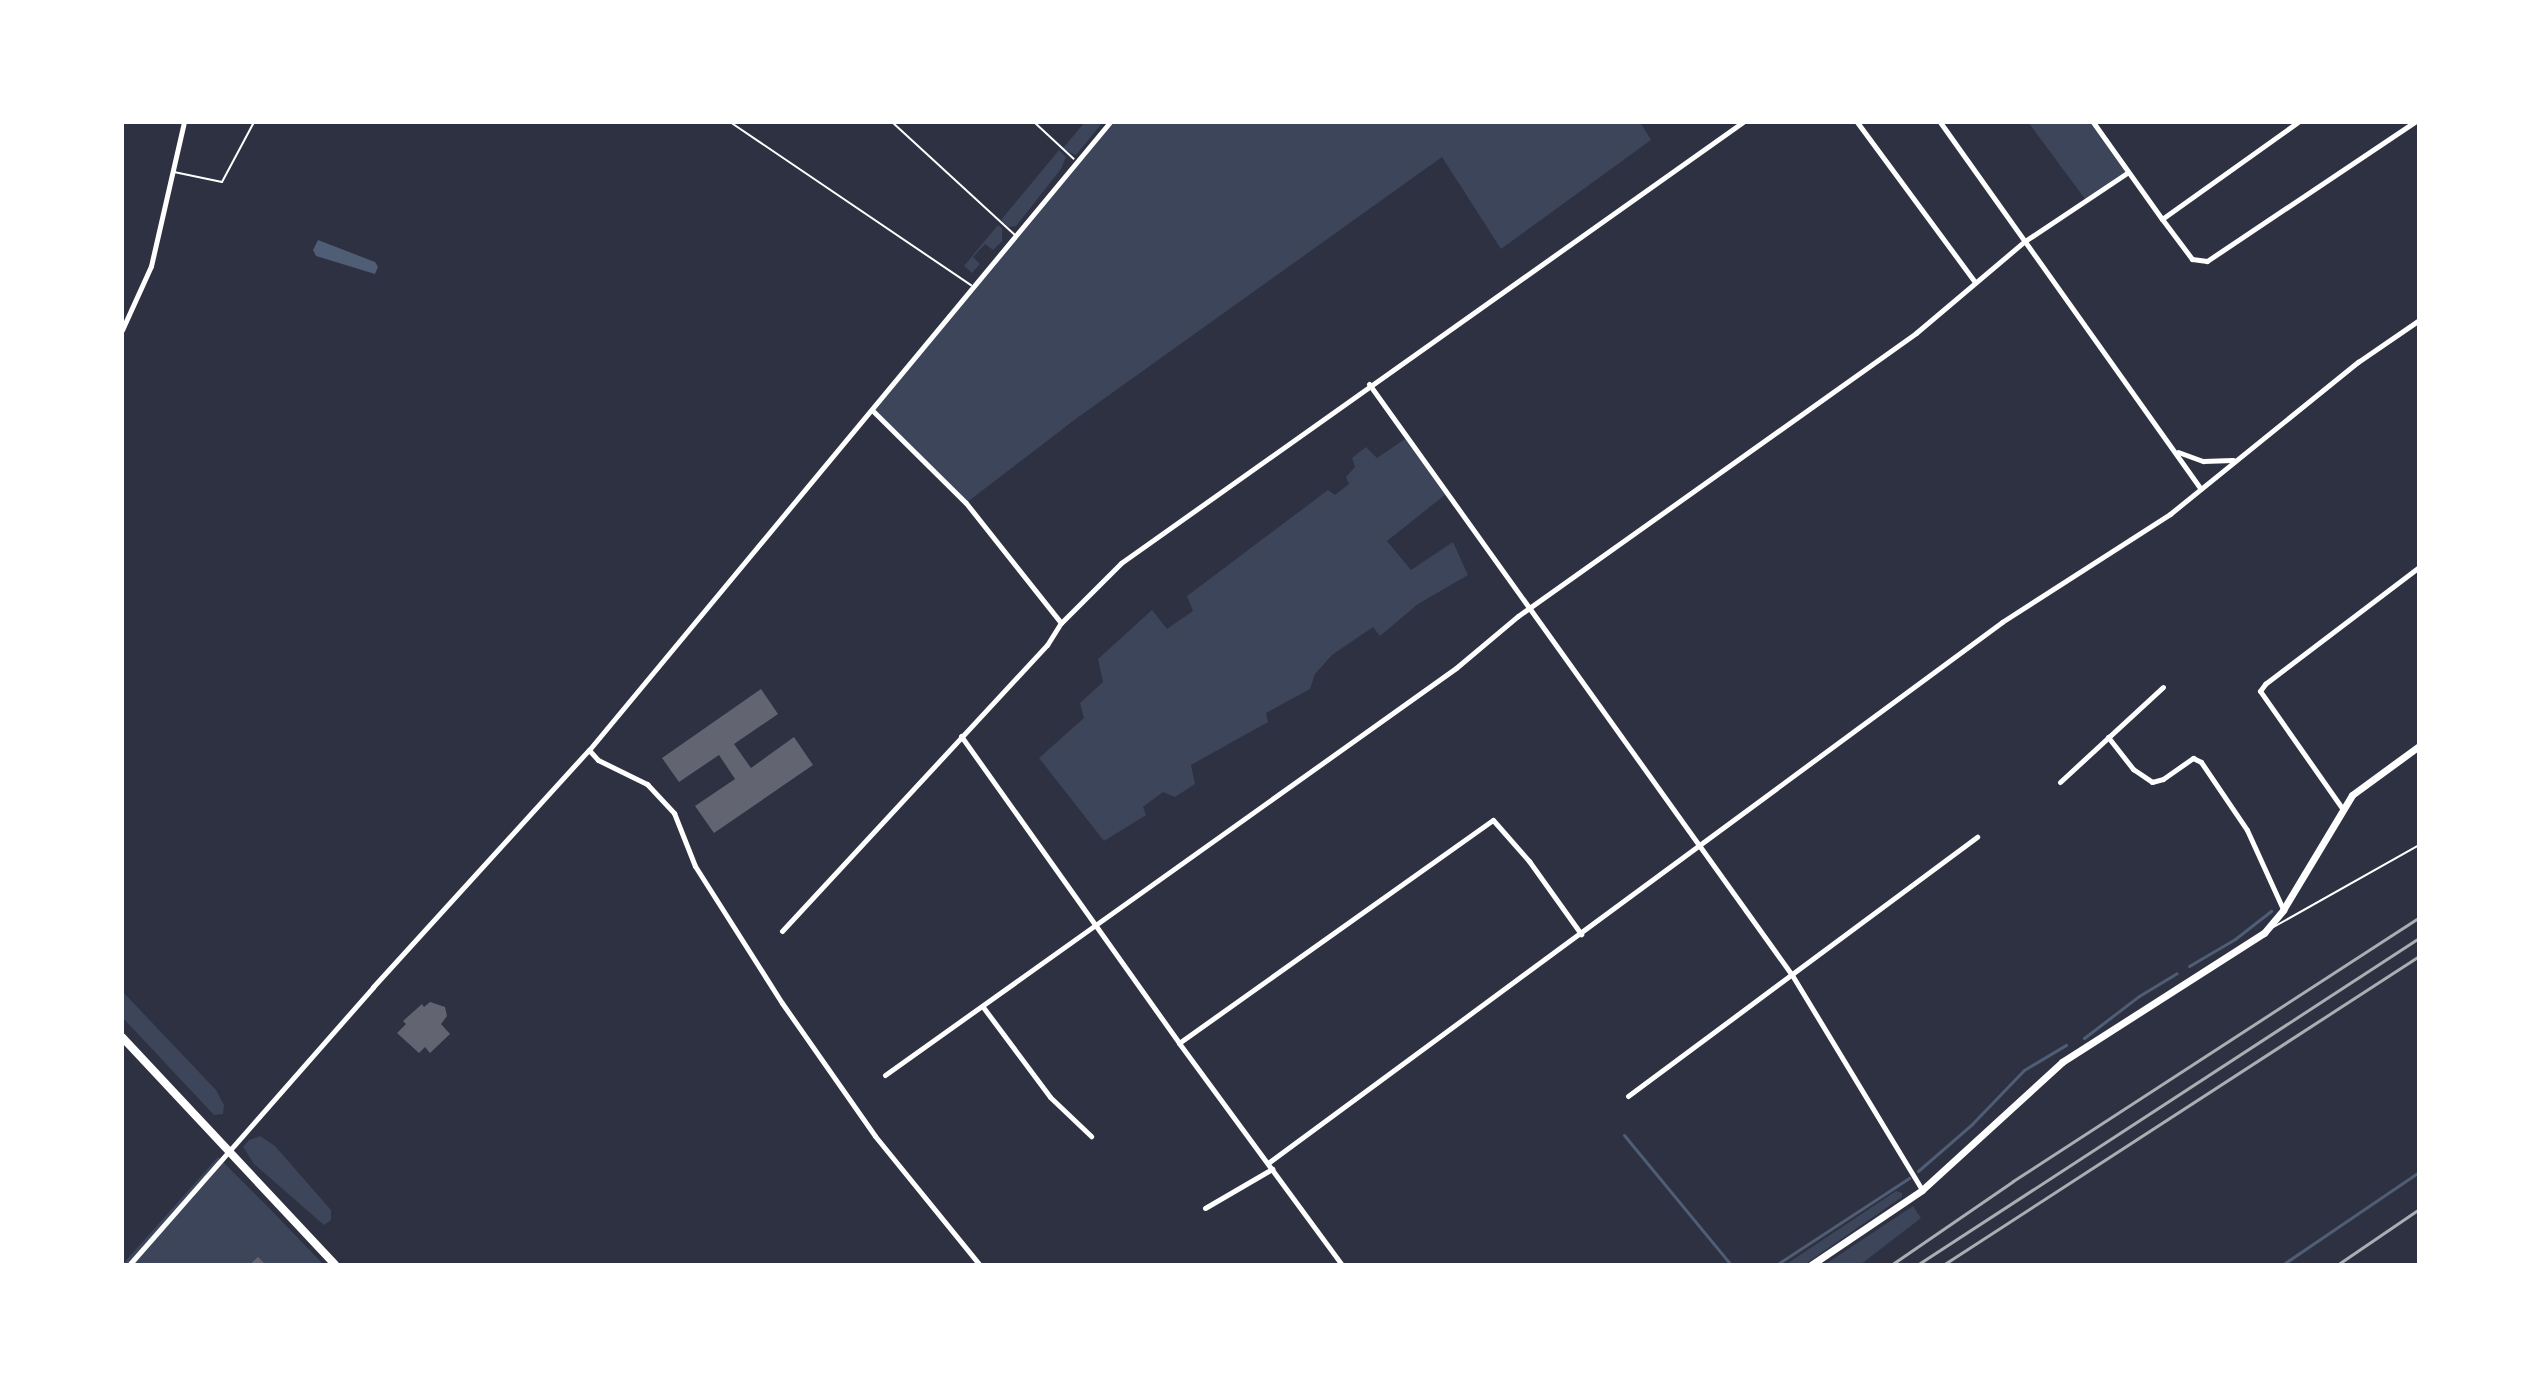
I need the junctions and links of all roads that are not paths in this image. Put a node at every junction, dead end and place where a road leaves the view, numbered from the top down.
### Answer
1 (184, 122) edge
2 (254, 122) edge
3 (730, 122) edge
4 (892, 122) edge
5 (1034, 122) edge
6 (1110, 122) edge
7 (1743, 122) edge
8 (1857, 122) edge
9 (1940, 122) edge
10 (2105, 122) edge
11 (2298, 122) edge
12 (2415, 122) edge
13 (2095, 125) edge
14 (1078, 163) junction
15 (174, 172) junction
16 (2127, 173) junction
17 (2162, 219) junction
18 (1017, 236) junction
19 (2025, 241) junction
20 (1975, 282) junction
21 (975, 288) junction
22 (2419, 320) edge
23 (122, 330) edge
24 (1369, 384) junction
25 (872, 410) junction
26 (2174, 450) junction
27 (2243, 456) junction
28 (2201, 489) junction
29 (2419, 567) edge
30 (1527, 609) junction
31 (1061, 623) junction
32 (2163, 687) dead end
33 (961, 736) junction
34 (2108, 737) junction
35 (2419, 746) edge
36 (589, 750) junction
37 (2060, 782) dead end
38 (2342, 808) junction
39 (1977, 837) dead end
40 (2419, 845) edge
41 (1702, 846) junction
42 (2283, 910) junction
43 (1094, 923) junction
44 (782, 931) dead end
45 (2264, 933) junction
46 (1581, 934) junction
47 (1792, 975) junction
48 (983, 1007) junction
49 (122, 1037) edge
50 (1179, 1043) junction
51 (885, 1075) dead end
52 (1628, 1096) dead end
53 (1091, 1136) dead end
54 (229, 1152) junction
55 (1270, 1166) junction
56 (1922, 1190) junction
57 (1205, 1208) dead end
58 (129, 1265) edge
59 (335, 1265) edge
60 (980, 1265) edge
61 (1342, 1265) edge
62 (1811, 1265) edge

1 - 15 street
2 - 15 lane
3 - 21 lane
4 - 18 lane
5 - 14 lane
6 - 14 street
7 - 24 street
8 - 20 street
9 - 19 street
10 - 13 street
11 - 17 street
12 - 17 street
13 - 16 street
14 - 18 street
15 - 23 street
16 - 17 street
16 - 19 street
18 - 21 street
19 - 20 street
19 - 26 street
20 - 30 street
21 - 25 street
22 - 27 street
24 - 30 street
24 - 31 street
25 - 31 street
25 - 36 street
26 - 27 street
26 - 28 street
27 - 28 street
28 - 41 street
29 - 38 street
30 - 41 street
30 - 43 street
31 - 33 street
32 - 34 street
33 - 43 street
33 - 44 street
34 - 37 street
34 - 42 street
35 - 38 main road
36 - 54 street
36 - 60 street
38 - 42 main road
39 - 47 street
40 - 45 lane
41 - 46 street
41 - 47 street
42 - 45 main road
43 - 48 street
43 - 50 street
45 - 56 main road
46 - 50 street
46 - 55 street
47 - 52 street
47 - 56 street
48 - 51 street
48 - 53 street
49 - 54 main road
50 - 55 street
54 - 58 street
54 - 59 main road
55 - 57 street
55 - 61 street
56 - 62 main road

